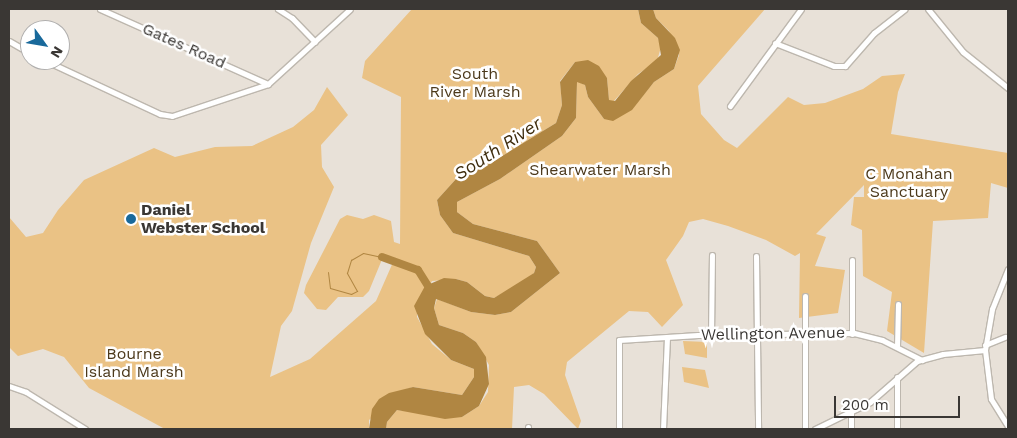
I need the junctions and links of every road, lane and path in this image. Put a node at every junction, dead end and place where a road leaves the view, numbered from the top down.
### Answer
1 (100, 9) edge
2 (278, 9) edge
3 (350, 9) edge
4 (801, 9) edge
5 (905, 9) edge
6 (928, 9) edge
7 (9, 41) edge
8 (315, 42) junction
9 (776, 43) junction
10 (20, 47) edge
11 (66, 70) edge
12 (268, 84) junction
13 (1008, 88) edge
14 (730, 106) dead end
15 (712, 255) dead end
16 (756, 256) dead end
17 (852, 260) dead end
18 (1008, 269) edge
19 (805, 296) dead end
20 (898, 304) dead end
21 (758, 334) junction
22 (804, 334) junction
23 (852, 334) junction
24 (711, 335) junction
25 (667, 336) junction
26 (1004, 337) dead end
27 (897, 346) junction
28 (985, 348) junction
29 (922, 360) junction
30 (897, 377) junction
31 (9, 386) edge
32 (851, 412) junction
33 (1008, 426) edge
34 (85, 429) edge
35 (619, 429) edge
36 (663, 429) edge
37 (758, 429) edge
38 (805, 429) edge
39 (815, 429) edge
40 (851, 429) edge
41 (897, 429) edge

1 - 12 street, Gates Road
2 - 8 street
3 - 8 street
4 - 9 street
5 - 9 street
6 - 13 street
7 - 10 street
8 - 12 street
9 - 14 street
11 - 12 street
15 - 24 street
16 - 21 street
17 - 23 street
18 - 28 street
19 - 22 street
20 - 27 street
21 - 22 street, Wellington Avenue
21 - 24 street, Wellington Avenue
21 - 37 street
22 - 23 street, Wellington Avenue
22 - 38 street
23 - 27 street, Wellington Avenue
24 - 25 street, Wellington Avenue
25 - 35 street, Wellington Avenue
25 - 36 street
26 - 28 street
27 - 29 street, Wellington Avenue
28 - 29 street
28 - 33 street
29 - 30 street
30 - 32 street
30 - 41 street
31 - 34 street
32 - 39 street
32 - 40 street

